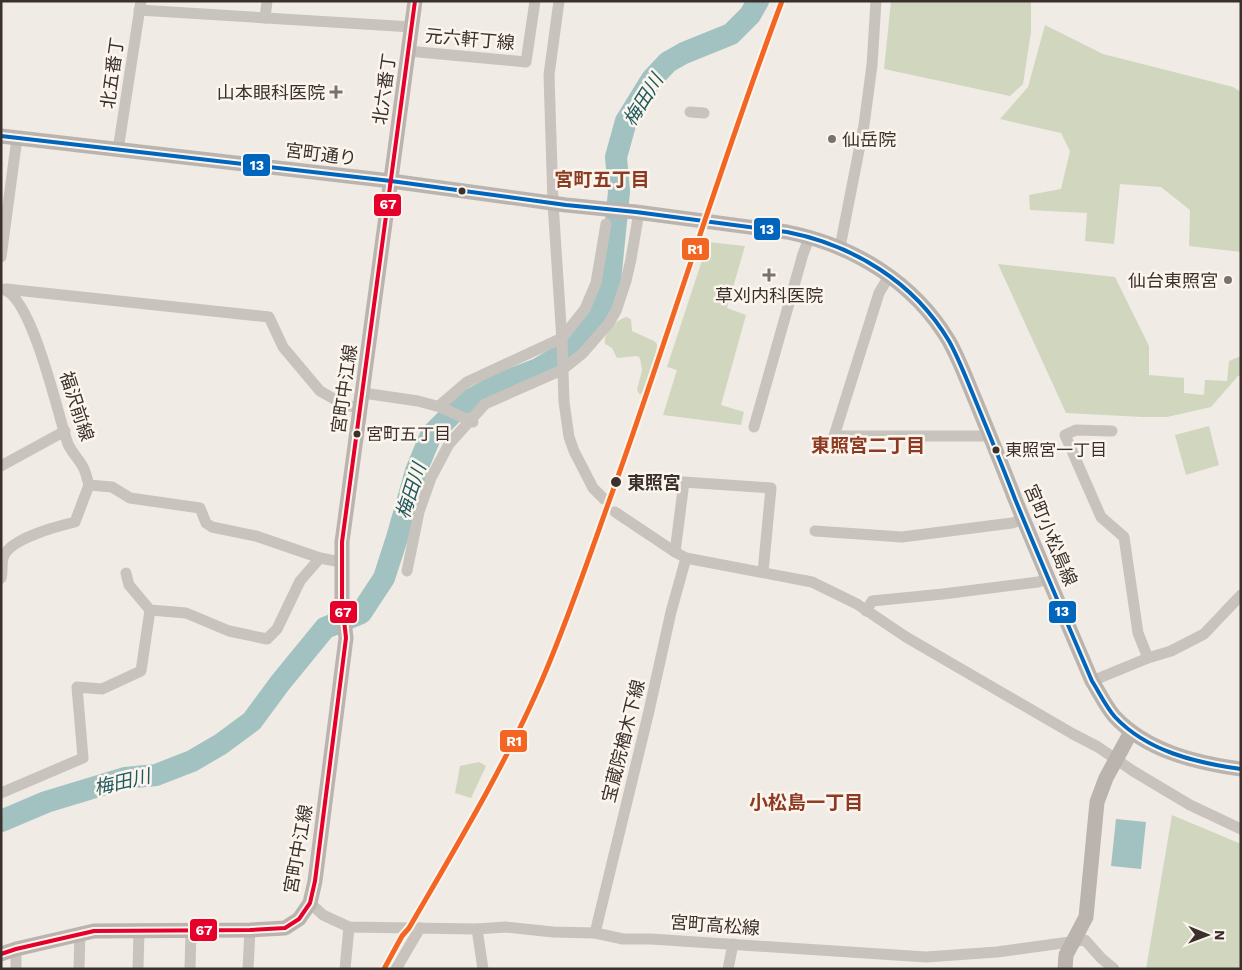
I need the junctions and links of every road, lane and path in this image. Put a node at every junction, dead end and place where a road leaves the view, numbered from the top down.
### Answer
1 (267, 1) edge
2 (415, 1) edge
3 (535, 1) edge
4 (559, 1) edge
5 (876, 1) edge
6 (140, 6) edge
7 (266, 18) junction
8 (412, 27) junction
9 (408, 51) junction
10 (690, 112) dead end
11 (704, 114) dead end
12 (1, 136) edge
13 (17, 138) junction
14 (118, 150) junction
15 (391, 181) junction
16 (553, 203) junction
17 (637, 212) junction
18 (607, 217) junction
19 (810, 236) junction
20 (840, 247) junction
21 (1, 257) edge
22 (889, 276) junction
23 (4, 289) edge
24 (562, 339) junction
25 (562, 368) junction
26 (363, 393) junction
27 (439, 407) junction
28 (361, 410) junction
29 (473, 422) dead end
30 (754, 427) dead end
31 (1112, 430) dead end
32 (64, 431) junction
33 (990, 436) junction
34 (1, 466) edge
35 (89, 485) junction
36 (604, 499) dead end
37 (615, 512) dead end
38 (1024, 519) junction
39 (814, 531) dead end
40 (675, 552) junction
41 (320, 558) junction
42 (686, 558) junction
43 (341, 562) junction
44 (407, 571) dead end
45 (763, 572) junction
46 (126, 573) dead end
47 (1, 578) edge
48 (1049, 579) junction
49 (1241, 595) edge
50 (150, 610) junction
51 (866, 611) junction
52 (1148, 658) junction
53 (1092, 681) junction
54 (1131, 732) junction
55 (1116, 760) junction
56 (1241, 769) edge
57 (1, 793) edge
58 (1241, 829) edge
59 (310, 903) junction
60 (349, 927) junction
61 (420, 928) junction
62 (477, 929) junction
63 (191, 930) junction
64 (250, 930) junction
65 (138, 931) junction
66 (80, 933) junction
67 (595, 933) junction
68 (1074, 941) junction
69 (733, 944) junction
70 (16, 949) junction
71 (1, 954) edge
72 (16, 969) edge
73 (79, 969) edge
74 (138, 969) edge
75 (190, 969) edge
76 (248, 969) edge
77 (345, 969) edge
78 (396, 969) edge
79 (483, 969) edge
80 (728, 969) edge
81 (1065, 969) edge
82 (1114, 969) edge

1 - 7 street
2 - 8 street, 北六番丁
3 - 9 street, 元六軒丁線
4 - 16 street
5 - 20 street
6 - 7 street
6 - 14 street, 北五番丁
7 - 8 street
8 - 9 street, 北六番丁
9 - 15 street, 北六番丁
10 - 11 street
12 - 13 street, 宮町通り
13 - 14 street, 宮町通り
13 - 21 street
14 - 15 street, 宮町通り
15 - 16 street, 宮町通り
15 - 26 street, 宮町中江線
16 - 18 street, 宮町通り
16 - 24 street
17 - 18 street, 宮町通り
17 - 19 street, 宮町小松島線
17 - 25 street
18 - 24 street
19 - 20 street, 宮町小松島線
19 - 30 street
20 - 22 street, 宮町小松島線
22 - 33 street, 宮町小松島線
22 - 33 street
23 - 28 street
23 - 32 street, 福沢前線
24 - 25 street
24 - 27 street
25 - 36 street
25 - 44 street
26 - 27 street
26 - 28 street, 宮町中江線
27 - 29 street, bridge
28 - 43 street, 宮町中江線
31 - 52 street
32 - 34 street
32 - 35 street, 福沢前線
33 - 38 street, 宮町小松島線
35 - 41 street
35 - 47 street
37 - 40 street
38 - 39 street
38 - 48 street, 宮町小松島線
40 - 42 street
40 - 45 street
41 - 43 street
41 - 50 street
42 - 45 street
42 - 67 street, 宝蔵院楢木下線
43 - 59 street, 宮町中江線
45 - 51 street
46 - 50 street
48 - 51 street
48 - 53 street, 宮町小松島線
49 - 52 street
50 - 57 street
51 - 55 street
52 - 53 street
53 - 54 street, 宮町小松島線
54 - 55 street
54 - 56 street, 宮町小松島線
55 - 58 street
55 - 68 street
59 - 60 street, 宮町高松線
59 - 64 street, 宮町中江線
60 - 61 street, 宮町高松線
60 - 77 street
61 - 62 street, 宮町高松線
61 - 78 street
62 - 67 street, 宮町高松線
62 - 79 street
63 - 64 street, 宮町中江線
63 - 65 street, 宮町中江線
63 - 75 street
64 - 76 street
65 - 66 street, 宮町中江線
65 - 74 street
66 - 70 street, 宮町中江線
66 - 73 street
67 - 69 street, 宮町高松線
68 - 69 street, 宮町高松線
68 - 81 street
68 - 82 street
69 - 80 street
70 - 71 street, 宮町中江線
70 - 72 street

